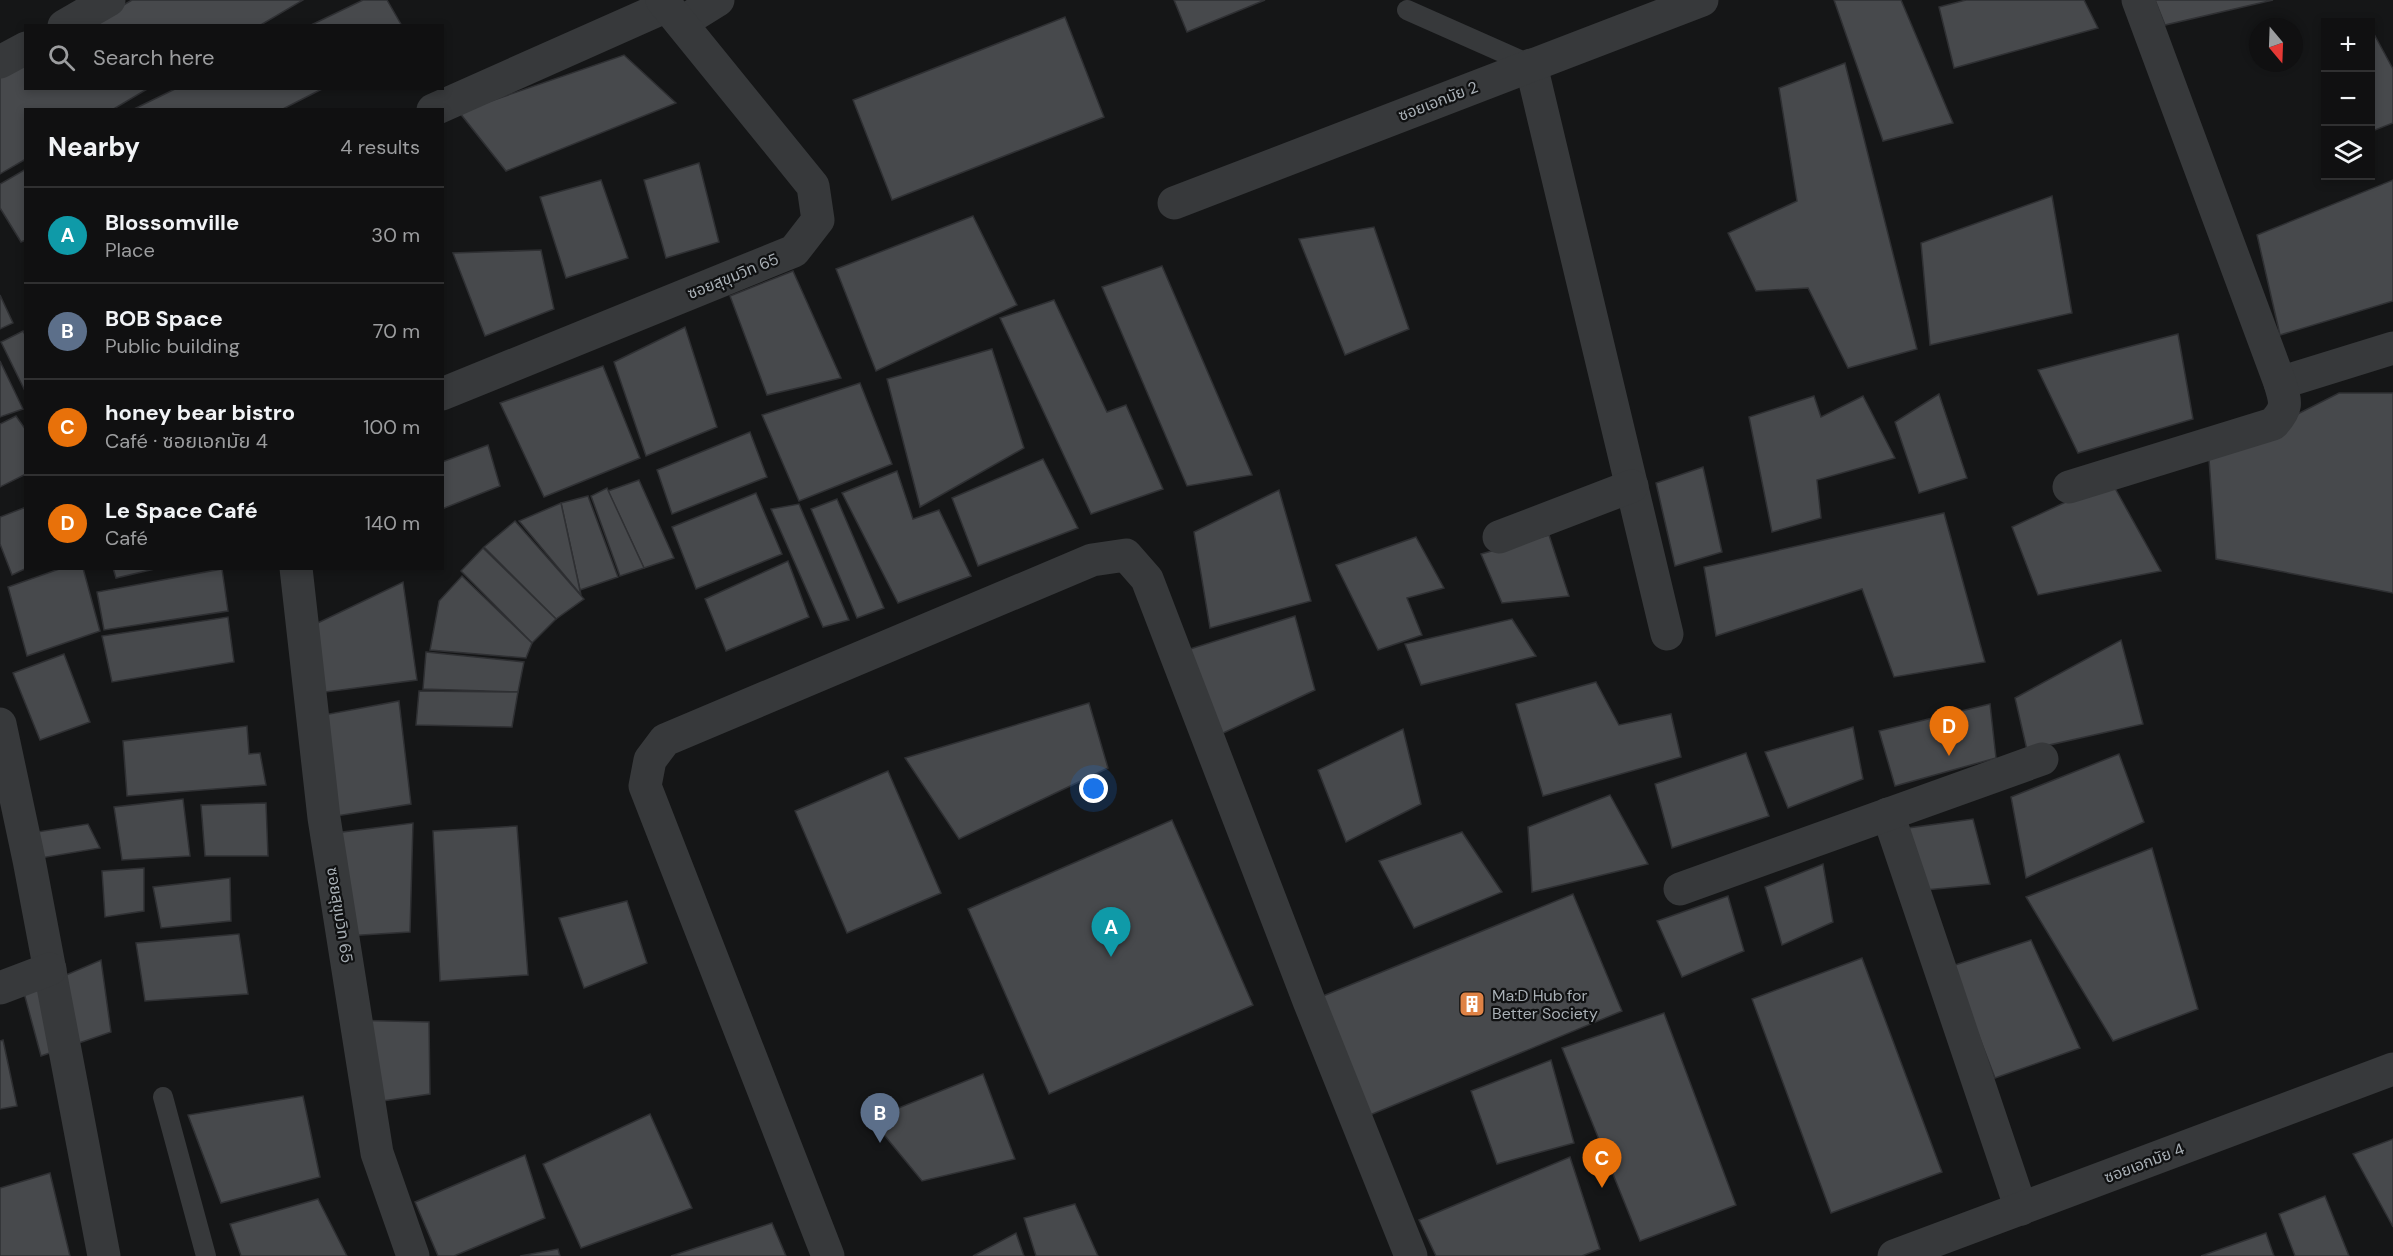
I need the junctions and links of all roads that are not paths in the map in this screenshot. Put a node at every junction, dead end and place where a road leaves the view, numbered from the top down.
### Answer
1 (109, 0) edge
2 (718, 0) edge
3 (1702, 0) edge
4 (2138, 0) edge
5 (670, 10) edge
6 (1407, 10) dead end
7 (67, 24) edge
8 (24, 49) edge
9 (0, 62) edge
10 (1531, 65) junction
11 (438, 108) edge
12 (1174, 203) dead end
13 (2393, 348) edge
14 (2280, 383) junction
15 (444, 393) edge
16 (1632, 486) junction
17 (2069, 487) dead end
18 (1498, 537) dead end
19 (296, 570) edge
20 (1667, 634) dead end
21 (0, 724) edge
22 (2042, 759) dead end
23 (1888, 814) junction
24 (1680, 889) dead end
25 (50, 969) junction
26 (0, 988) edge
27 (2393, 1069) edge
28 (163, 1097) dead end
29 (2020, 1209) junction
30 (104, 1256) edge
31 (206, 1256) edge
32 (412, 1256) edge
33 (828, 1256) edge
34 (1411, 1256) edge
35 (1894, 1256) edge

1 - 7 street
2 - 5 street
3 - 10 street, ซอยเอกมัย 2
4 - 14 street
5 - 11 street
5 - 15 street, ซอยสุขุมวิท 65
6 - 10 lane
8 - 9 street
10 - 12 street, ซอยเอกมัย 2
10 - 16 street
13 - 14 street
14 - 17 street
16 - 18 street
16 - 20 street
19 - 32 street, ซอยสุขุมวิท 65
21 - 25 street
22 - 23 street
23 - 24 street
23 - 29 street
25 - 26 street
25 - 30 street
27 - 29 street, ซอยเอกมัย 4
28 - 31 lane
29 - 35 street, ซอยเอกมัย 4
33 - 34 street

